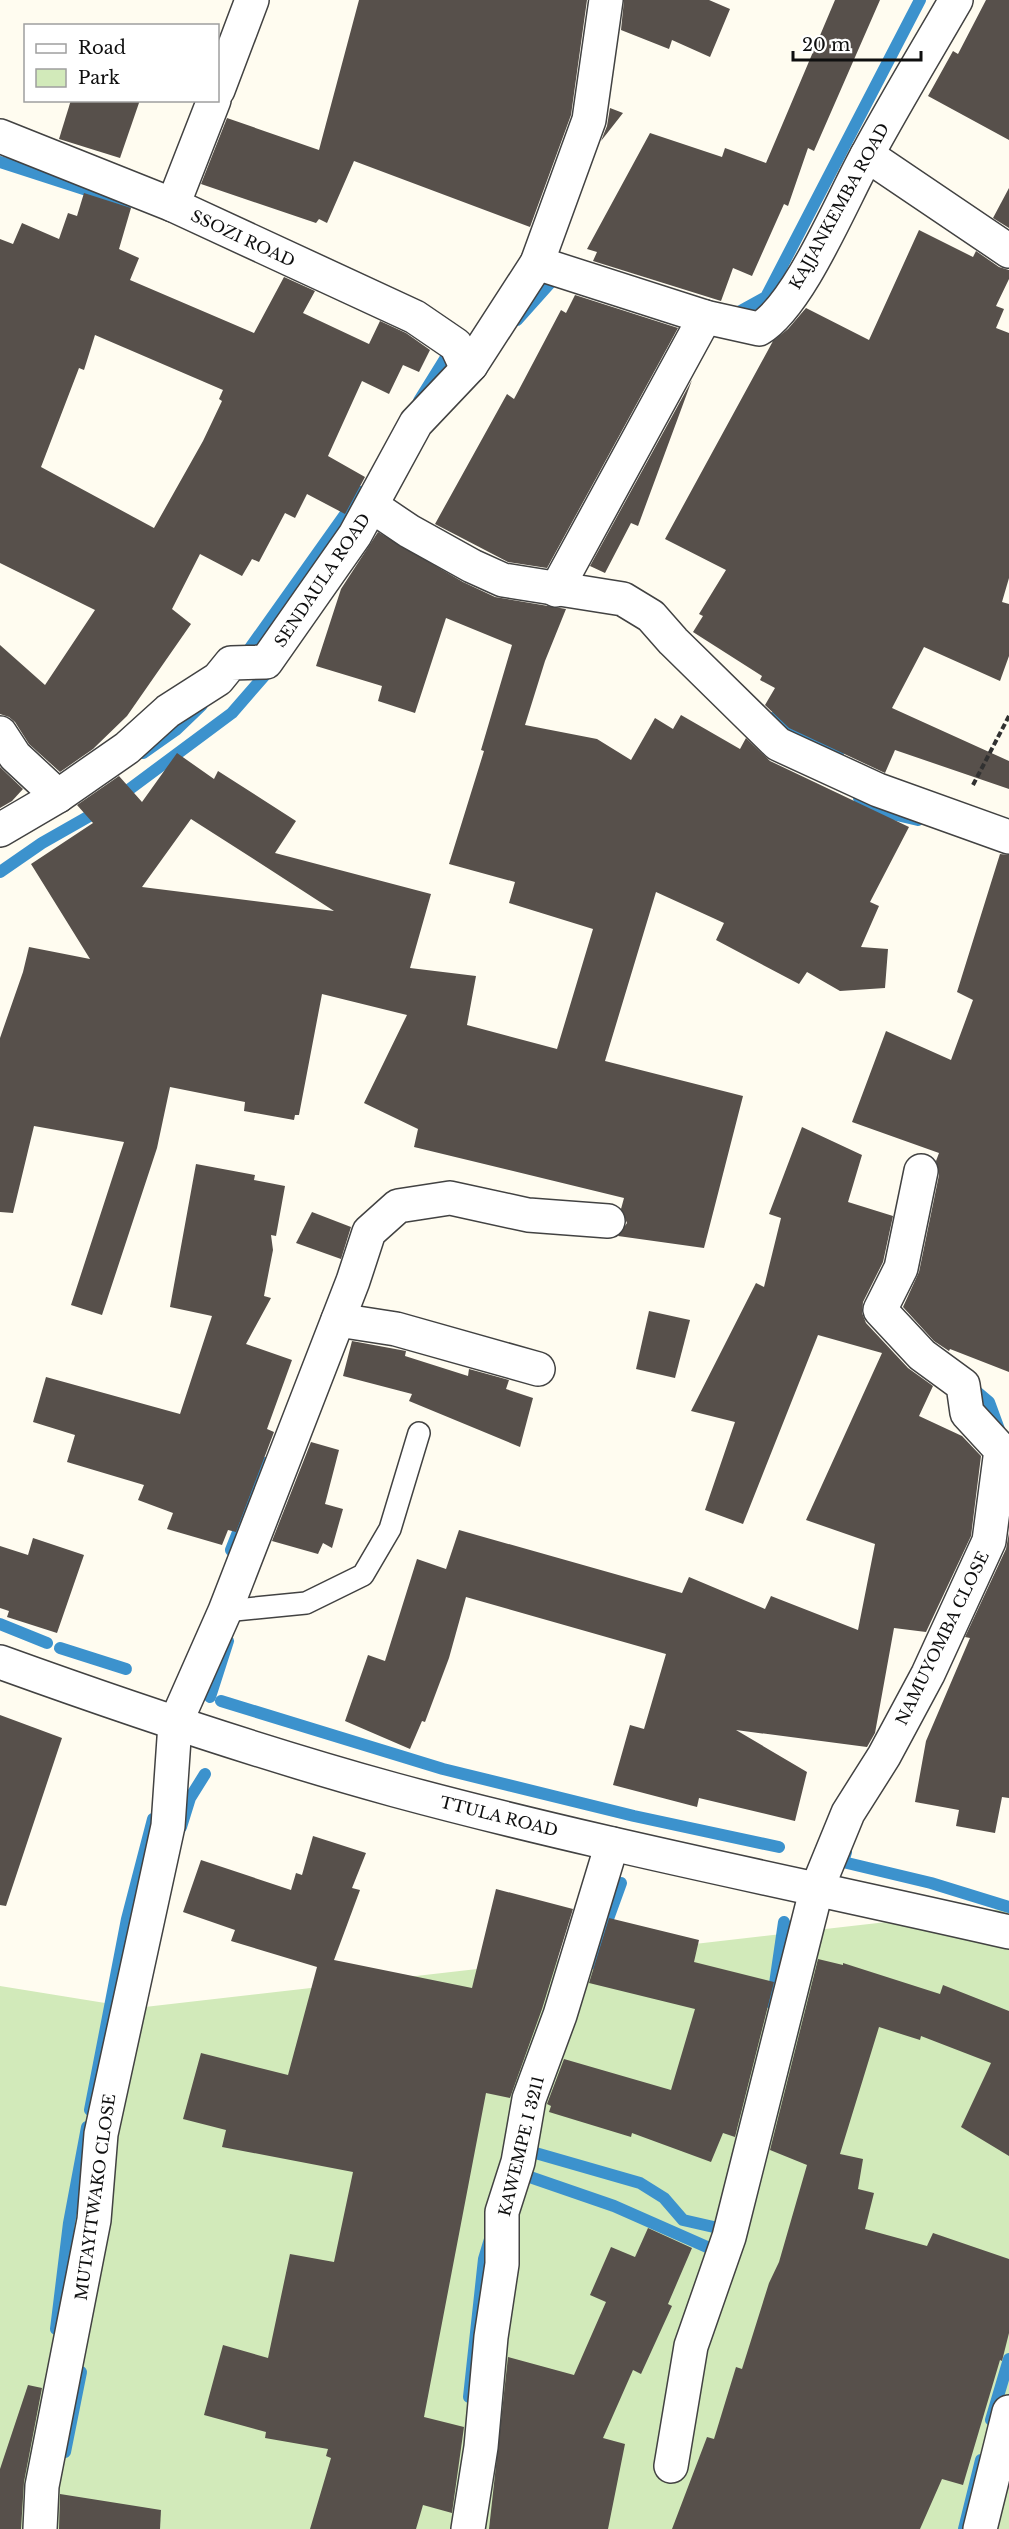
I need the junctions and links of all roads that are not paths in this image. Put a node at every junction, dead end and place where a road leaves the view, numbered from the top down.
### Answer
1 (252, 0) edge
2 (606, 0) edge
3 (956, 0) edge
4 (219, 87) edge
5 (213, 102) edge
6 (0, 136) edge
7 (867, 155) junction
8 (173, 205) junction
9 (1009, 251) edge
10 (537, 263) junction
11 (705, 317) junction
12 (471, 365) junction
13 (372, 506) junction
14 (556, 590) junction
15 (0, 734) edge
16 (58, 796) junction
17 (0, 830) edge
18 (1009, 837) edge
19 (921, 1171) dead end
20 (608, 1221) dead end
21 (338, 1320) junction
22 (538, 1369) dead end
23 (419, 1433) dead end
24 (225, 1611) junction
25 (0, 1662) edge
26 (175, 1724) junction
27 (612, 1844) junction
28 (816, 1891) junction
29 (1009, 1932) edge
30 (1009, 2412) edge
31 (671, 2466) dead end
32 (40, 2529) edge
33 (468, 2529) edge
34 (980, 2529) edge

1 - 4 street
2 - 10 street, SENDAULA ROAD
3 - 7 street, KAJJANKEMBA ROAD
5 - 8 street
6 - 8 street, SSOZI ROAD
7 - 9 street
7 - 11 street, KAJJANKEMBA ROAD
8 - 12 street, SSOZI ROAD
10 - 11 street, KAJJANKEMBA ROAD
10 - 12 street, SENDAULA ROAD
11 - 14 street
12 - 13 street, SENDAULA ROAD
13 - 14 street
13 - 16 street, SENDAULA ROAD
14 - 18 street
15 - 16 street
16 - 17 street, SENDAULA ROAD
19 - 28 street, NAMUYOMBA CLOSE
20 - 21 street, MUTAYITWAKO CLOSE
21 - 22 street
21 - 24 street, MUTAYITWAKO CLOSE
23 - 24 lane
24 - 26 street, MUTAYITWAKO CLOSE
25 - 26 street, TTULA ROAD
26 - 27 street, TTULA ROAD
26 - 32 street, MUTAYITWAKO CLOSE
27 - 28 street, TTULA ROAD
27 - 33 street, KAWEMPE I 3211
28 - 29 street, TTULA ROAD
28 - 31 street
30 - 34 street

